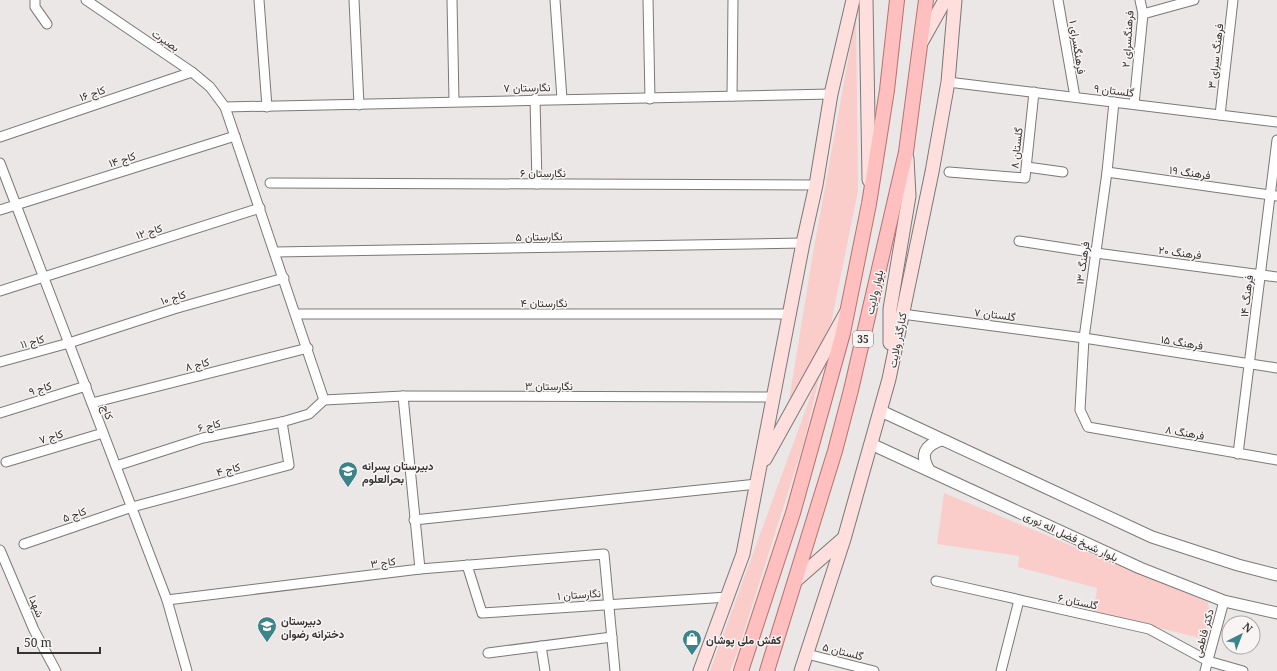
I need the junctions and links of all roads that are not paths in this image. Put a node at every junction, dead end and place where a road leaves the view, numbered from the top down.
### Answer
1 (34, 0) edge
2 (86, 0) edge
3 (259, 0) edge
4 (354, 0) edge
5 (452, 0) edge
6 (555, 0) edge
7 (648, 0) edge
8 (732, 0) edge
9 (853, 0) edge
10 (866, 0) edge
11 (898, 0) edge
12 (926, 0) edge
13 (945, 0) edge
14 (955, 0) edge
15 (1058, 0) edge
16 (1140, 0) edge
17 (1194, 0) edge
18 (1233, 0) edge
19 (1143, 14) junction
20 (46, 24) dead end
21 (922, 41) junction
22 (192, 72) junction
23 (948, 82) junction
24 (1034, 92) junction
25 (831, 94) junction
26 (732, 96) junction
27 (1075, 97) junction
28 (535, 99) junction
29 (562, 99) junction
30 (650, 99) junction
31 (454, 101) junction
32 (1114, 102) junction
33 (1134, 104) junction
34 (359, 105) junction
35 (267, 106) junction
36 (225, 107) junction
37 (1220, 115) junction
38 (1277, 122) edge
39 (0, 136) edge
40 (235, 136) junction
41 (1277, 140) edge
42 (906, 152) junction
43 (0, 163) edge
44 (1027, 167) junction
45 (949, 172) dead end
46 (1063, 172) dead end
47 (1107, 172) junction
48 (270, 183) dead end
49 (538, 184) junction
50 (816, 185) junction
51 (1274, 196) edge
52 (869, 204) junction
53 (17, 205) junction
54 (260, 208) junction
55 (0, 210) edge
56 (1019, 241) dead end
57 (803, 243) junction
58 (275, 252) junction
59 (1096, 253) junction
60 (1260, 275) junction
61 (45, 277) junction
62 (1277, 277) edge
63 (284, 278) junction
64 (0, 291) edge
65 (849, 308) junction
66 (297, 314) junction
67 (791, 314) junction
68 (902, 314) junction
69 (1084, 338) junction
70 (69, 343) junction
71 (308, 348) junction
72 (0, 362) edge
73 (1249, 365) junction
74 (1277, 368) edge
75 (889, 379) junction
76 (86, 386) junction
77 (403, 396) junction
78 (773, 398) junction
79 (324, 400) junction
80 (92, 403) junction
81 (881, 411) junction
82 (0, 413) edge
83 (282, 422) junction
84 (1088, 426) joint
85 (103, 433) junction
86 (941, 440) junction
87 (871, 444) junction
88 (1238, 454) junction
89 (1277, 460) edge
90 (6, 462) dead end
91 (116, 466) junction
92 (760, 468) junction
93 (929, 470) junction
94 (757, 484) junction
95 (132, 507) junction
96 (414, 520) junction
97 (844, 538) junction
98 (24, 544) dead end
99 (0, 550) edge
100 (467, 565) junction
101 (420, 569) junction
102 (1277, 575) edge
103 (795, 581) junction
104 (936, 581) dead end
105 (728, 597) junction
106 (167, 600) junction
107 (1019, 600) junction
108 (1224, 601) junction
109 (609, 604) junction
110 (1277, 614) edge
111 (612, 637) junction
112 (541, 646) junction
113 (488, 653) dead end
114 (807, 654) junction
115 (1208, 661) junction
116 (56, 671) edge
117 (187, 671) edge
118 (545, 671) edge
119 (615, 671) edge
120 (700, 671) edge
121 (741, 671) edge
122 (767, 671) edge
123 (801, 671) edge
124 (874, 671) edge
125 (1001, 671) edge
126 (1205, 671) edge
127 (1243, 671) edge

1 - 20 street
2 - 22 street, بصیرت
3 - 35 street
4 - 34 street
5 - 31 street
6 - 29 street
7 - 30 street
8 - 26 street
9 - 25 main road
10 - 52 main road
11 - 52 main road, بلوار ولایت / 35
12 - 21 main road, بلوار ولایت / 35
13 - 21 main road
14 - 23 main road, کنارگذر ولایت
15 - 27 street, فرهنگسرای ۱
16 - 19 street, فرهنگسرای ۲
17 - 19 street
18 - 37 street, فرهنگ سرای ۳
19 - 33 street, فرهنگسرای ۲
21 - 42 main road, بلوار ولایت / 35
22 - 36 street, بصیرت
22 - 39 street, کاج ۱۶
23 - 24 street, گلستان ۹
23 - 68 main road, کنارگذر ولایت
24 - 27 street, گلستان ۹
24 - 44 street, گلستان ۸
25 - 26 street, نگارستان ۷
25 - 50 main road
26 - 30 street, نگارستان ۷
27 - 32 street, گلستان ۹
28 - 29 street, نگارستان ۷
28 - 31 street, نگارستان ۷
28 - 49 street
29 - 30 street, نگارستان ۷
31 - 34 street, نگارستان ۷
32 - 33 street, گلستان ۹
32 - 47 street, فرهنگ ۱۳
33 - 37 street, گلستان ۹
34 - 35 street, نگارستان ۷
35 - 36 street, نگارستان ۷
36 - 40 street, بصیرت
37 - 38 street, گلستان ۹
40 - 53 street, کاج ۱۴
40 - 54 street, بصیرت
41 - 51 street, فرهنگ ۱۴
42 - 75 main road
42 - 103 main road, بلوار ولایت / 35
43 - 53 street, کاج
44 - 45 street, گلستان ۸
44 - 46 street
47 - 51 street, فرهنگ ۱۹
47 - 59 street, فرهنگ ۱۳
48 - 49 street, نگارستان ۶
49 - 50 street, نگارستان ۶
50 - 57 main road
51 - 60 street, فرهنگ ۱۴
52 - 65 main road, بلوار ولایت / 35
53 - 55 street, کاج ۱۴
53 - 61 street, کاج
54 - 58 street, بصیرت
54 - 61 street, کاج ۱۲
56 - 59 street, فرهنگ ۲۰
57 - 58 street, نگارستان ۵
57 - 67 main road
58 - 63 street, بصیرت
59 - 60 street, فرهنگ ۲۰
59 - 69 street, فرهنگ ۱۳
60 - 62 street, فرهنگ ۲۰
60 - 73 street, فرهنگ ۱۴
61 - 64 street, کاج ۱۲
61 - 70 street, کاج
63 - 66 street, بصیرت
63 - 70 street, کاج ۱۰
65 - 92 main road
65 - 121 main road, بلوار ولایت / 35
66 - 67 street, نگارستان ۴
66 - 71 street, بصیرت
67 - 78 main road
68 - 69 street, گلستان ۷
68 - 75 main road, کنارگذر ولایت
69 - 73 street, فرهنگ ۱۵
69 - 84 street, فرهنگ ۱۳
70 - 72 street, کاج ۱۱
70 - 76 street, کاج
71 - 79 street, بصیرت
71 - 80 street, کاج ۸
73 - 74 street, فرهنگ ۱۵
73 - 88 street, فرهنگ ۱۴
75 - 81 main road, کنارگذر ولایت
76 - 80 street, کاج
76 - 82 street, کاج ۹
77 - 78 street, نگارستان ۳
77 - 79 street, نگارستان ۳
77 - 96 street
78 - 92 main road
79 - 83 street, کاج ۶
80 - 85 street, کاج
81 - 86 street
81 - 87 main road, کنارگذر ولایت
83 - 91 street, کاج ۶
83 - 95 street, کاج ۴
84 - 88 street, فرهنگ ۸
85 - 90 street, کاج ۷
85 - 91 street, کاج
86 - 93 street
86 - 102 street
87 - 93 street, بلوار شیخ فضل اله نوری
87 - 97 main road, کنارگذر ولایت
88 - 89 street, فرهنگ ۸
91 - 95 street, کاج
92 - 94 main road
93 - 108 street, بلوار شیخ فضل اله نوری
94 - 96 street
94 - 105 main road
95 - 98 street, کاج ۵
95 - 106 street, کاج
96 - 101 street
97 - 103 main road
97 - 114 main road, کنارگذر ولایت
99 - 116 street, شهدا
100 - 101 street, کاج ۳
100 - 109 street, نگارستان ۱
100 - 109 street, کاج ۳
101 - 106 street, کاج ۳
103 - 122 main road, بلوار ولایت / 35
104 - 107 street, گلستان ۶
105 - 109 street, نگارستان ۱
105 - 120 main road
106 - 117 street, کاج
107 - 115 street, گلستان ۶
107 - 125 street
108 - 110 street, بلوار شیخ فضل اله نوری
108 - 115 street, دکتر فاطمی
109 - 111 street
111 - 112 street
111 - 119 street
112 - 113 street
112 - 118 street
114 - 123 main road, کنارگذر ولایت
114 - 124 street, گلستان ۵
115 - 126 street, دکتر فاطمی
115 - 127 street, گلستان ۶

